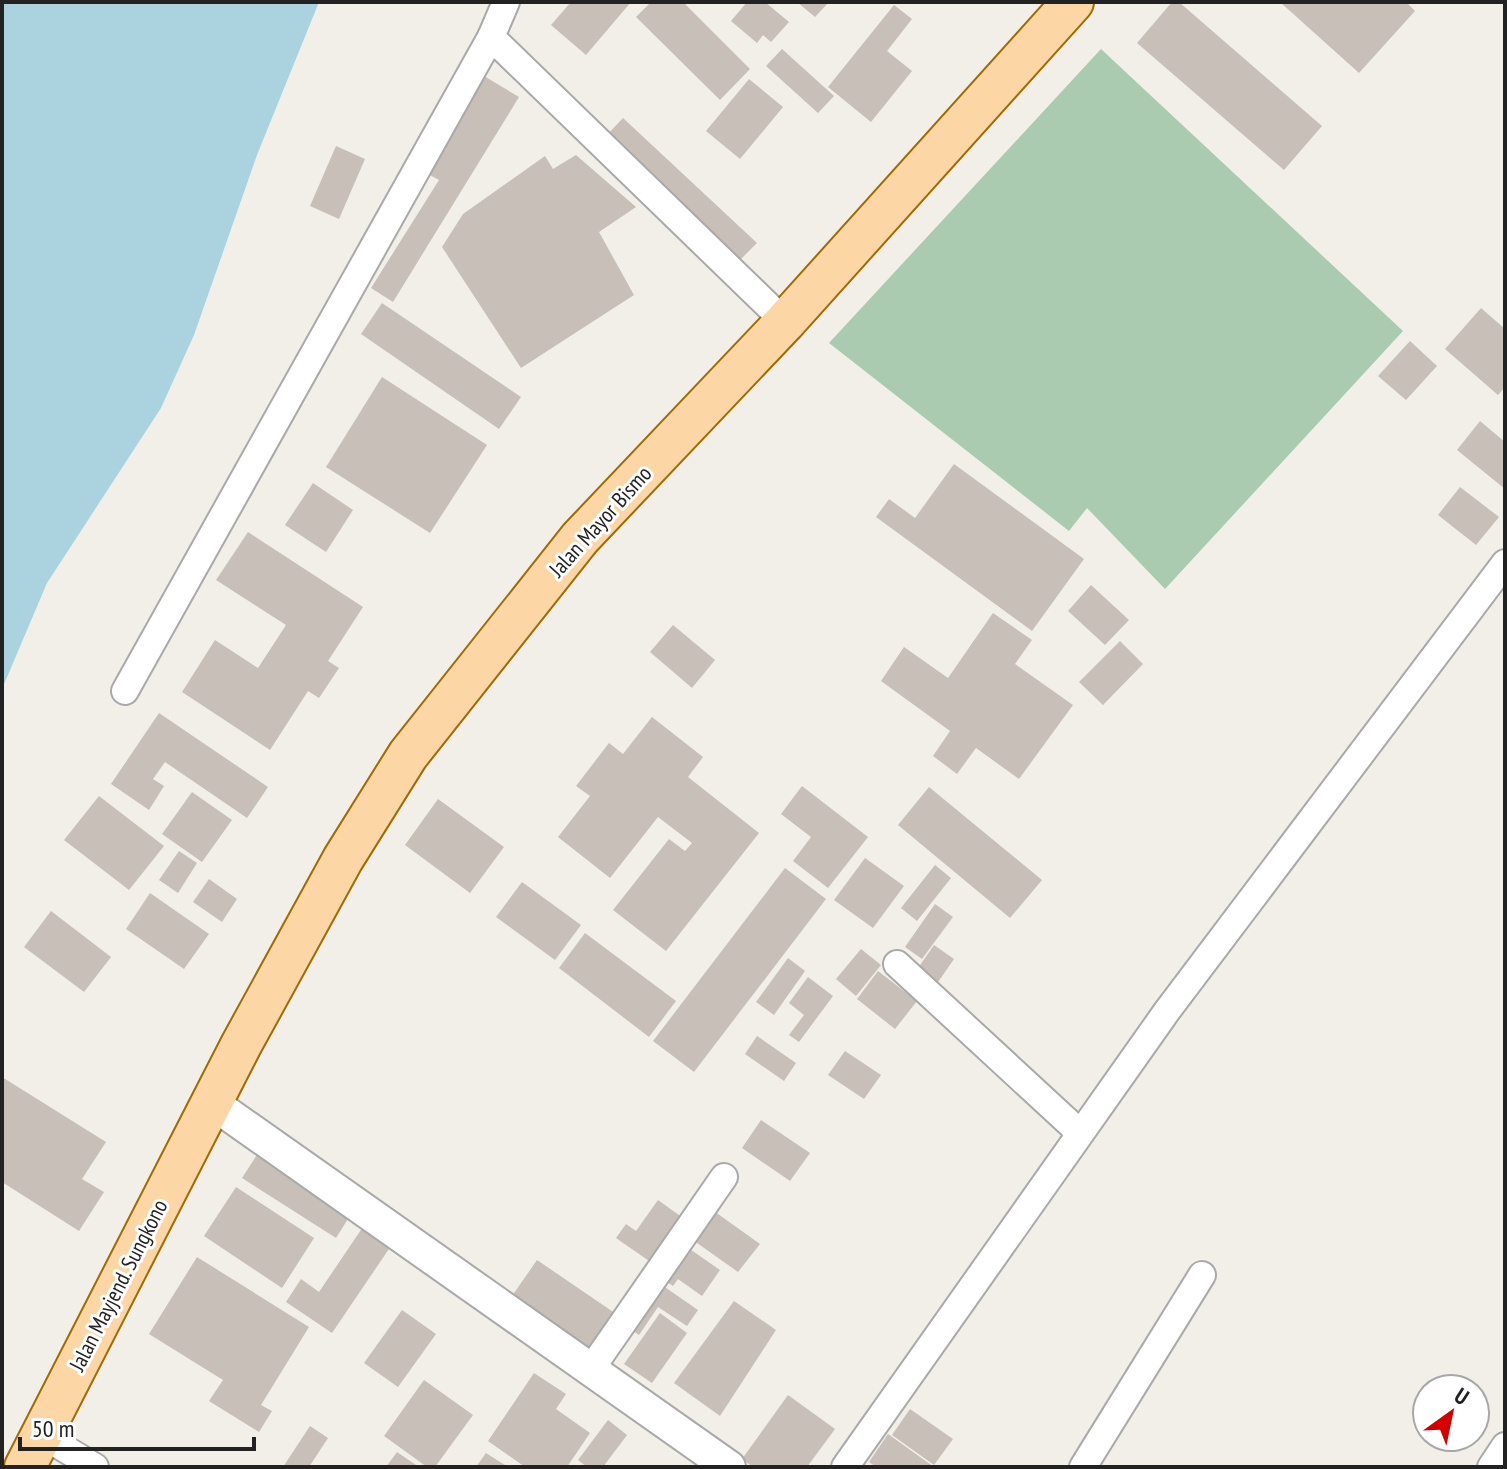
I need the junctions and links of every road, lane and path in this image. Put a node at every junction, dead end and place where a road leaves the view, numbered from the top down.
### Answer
1 (506, 2) edge
2 (1073, 2) edge
3 (491, 37) junction
4 (785, 322) junction
5 (1505, 563) edge
6 (1497, 591) edge
7 (125, 691) dead end
8 (897, 964) dead end
9 (211, 1102) junction
10 (1079, 1132) junction
11 (724, 1177) dead end
12 (1202, 1275) dead end
13 (591, 1369) junction
14 (1505, 1446) edge
15 (34, 1451) edge
16 (95, 1467) edge
17 (729, 1467) edge
18 (845, 1467) edge
19 (1083, 1467) edge
20 (1491, 1467) edge

1 - 3 street
2 - 4 main road, Jalan Mayor Bismo
3 - 4 street
3 - 7 street
4 - 9 main road, Jalan Mayor Bismo
5 - 6 street
6 - 10 street
8 - 10 street
9 - 13 street
9 - 15 main road, Jalan Mayjend. Sungkono
10 - 18 street
11 - 13 street
12 - 19 street
13 - 17 street
14 - 20 street
15 - 16 street

